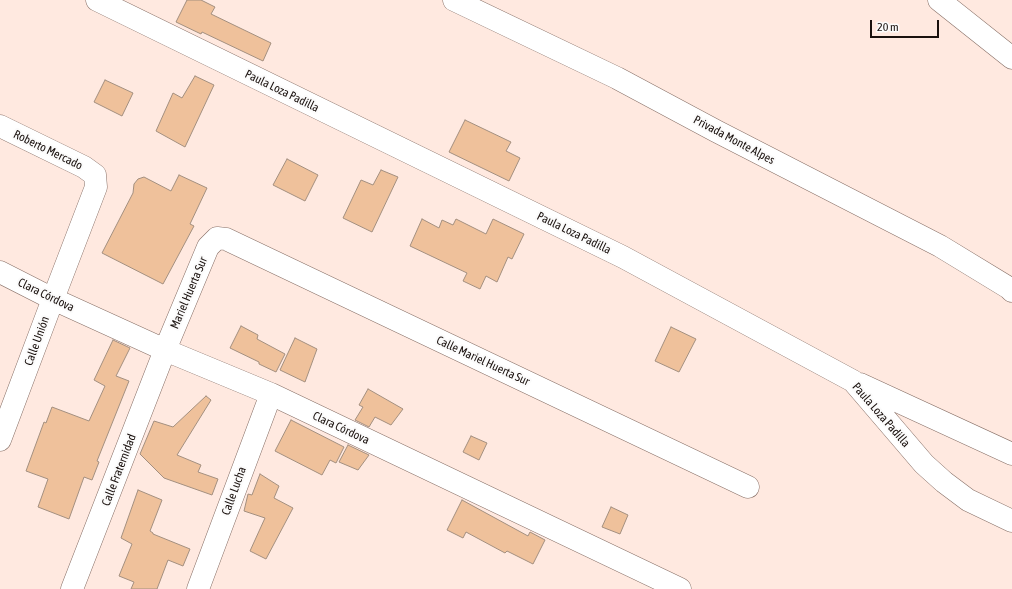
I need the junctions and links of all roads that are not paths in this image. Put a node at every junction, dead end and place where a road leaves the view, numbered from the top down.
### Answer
1 (96, 0) edge
2 (454, 0) edge
3 (939, 0) edge
4 (1012, 58) edge
5 (0, 126) edge
6 (95, 175) joint
7 (217, 238) joint
8 (0, 272) edge
9 (1011, 289) edge
10 (53, 299) junction
11 (165, 350) junction
12 (853, 381) junction
13 (271, 394) junction
14 (0, 440) edge
15 (1012, 454) edge
16 (748, 487) dead end
17 (1012, 521) edge
18 (72, 589) edge
19 (198, 589) edge
20 (680, 589) edge

1 - 12 street, Paula Loza Padilla
2 - 9 street, Privada Monte Alpes
3 - 4 street
5 - 6 street, Roberto Mercado
6 - 10 street, Calle Unión
7 - 11 street, Mariel Huerta Sur
7 - 16 street, Calle Mariel Huerta Sur
8 - 10 street, Clara Córdova
10 - 11 street, Clara Córdova
10 - 14 street, Calle Unión
11 - 13 street, Clara Córdova
11 - 18 street, Calle Fraternidad
12 - 15 street
12 - 17 street, Paula Loza Padilla
13 - 19 street, Calle Lucha
13 - 20 street, Clara Córdova

